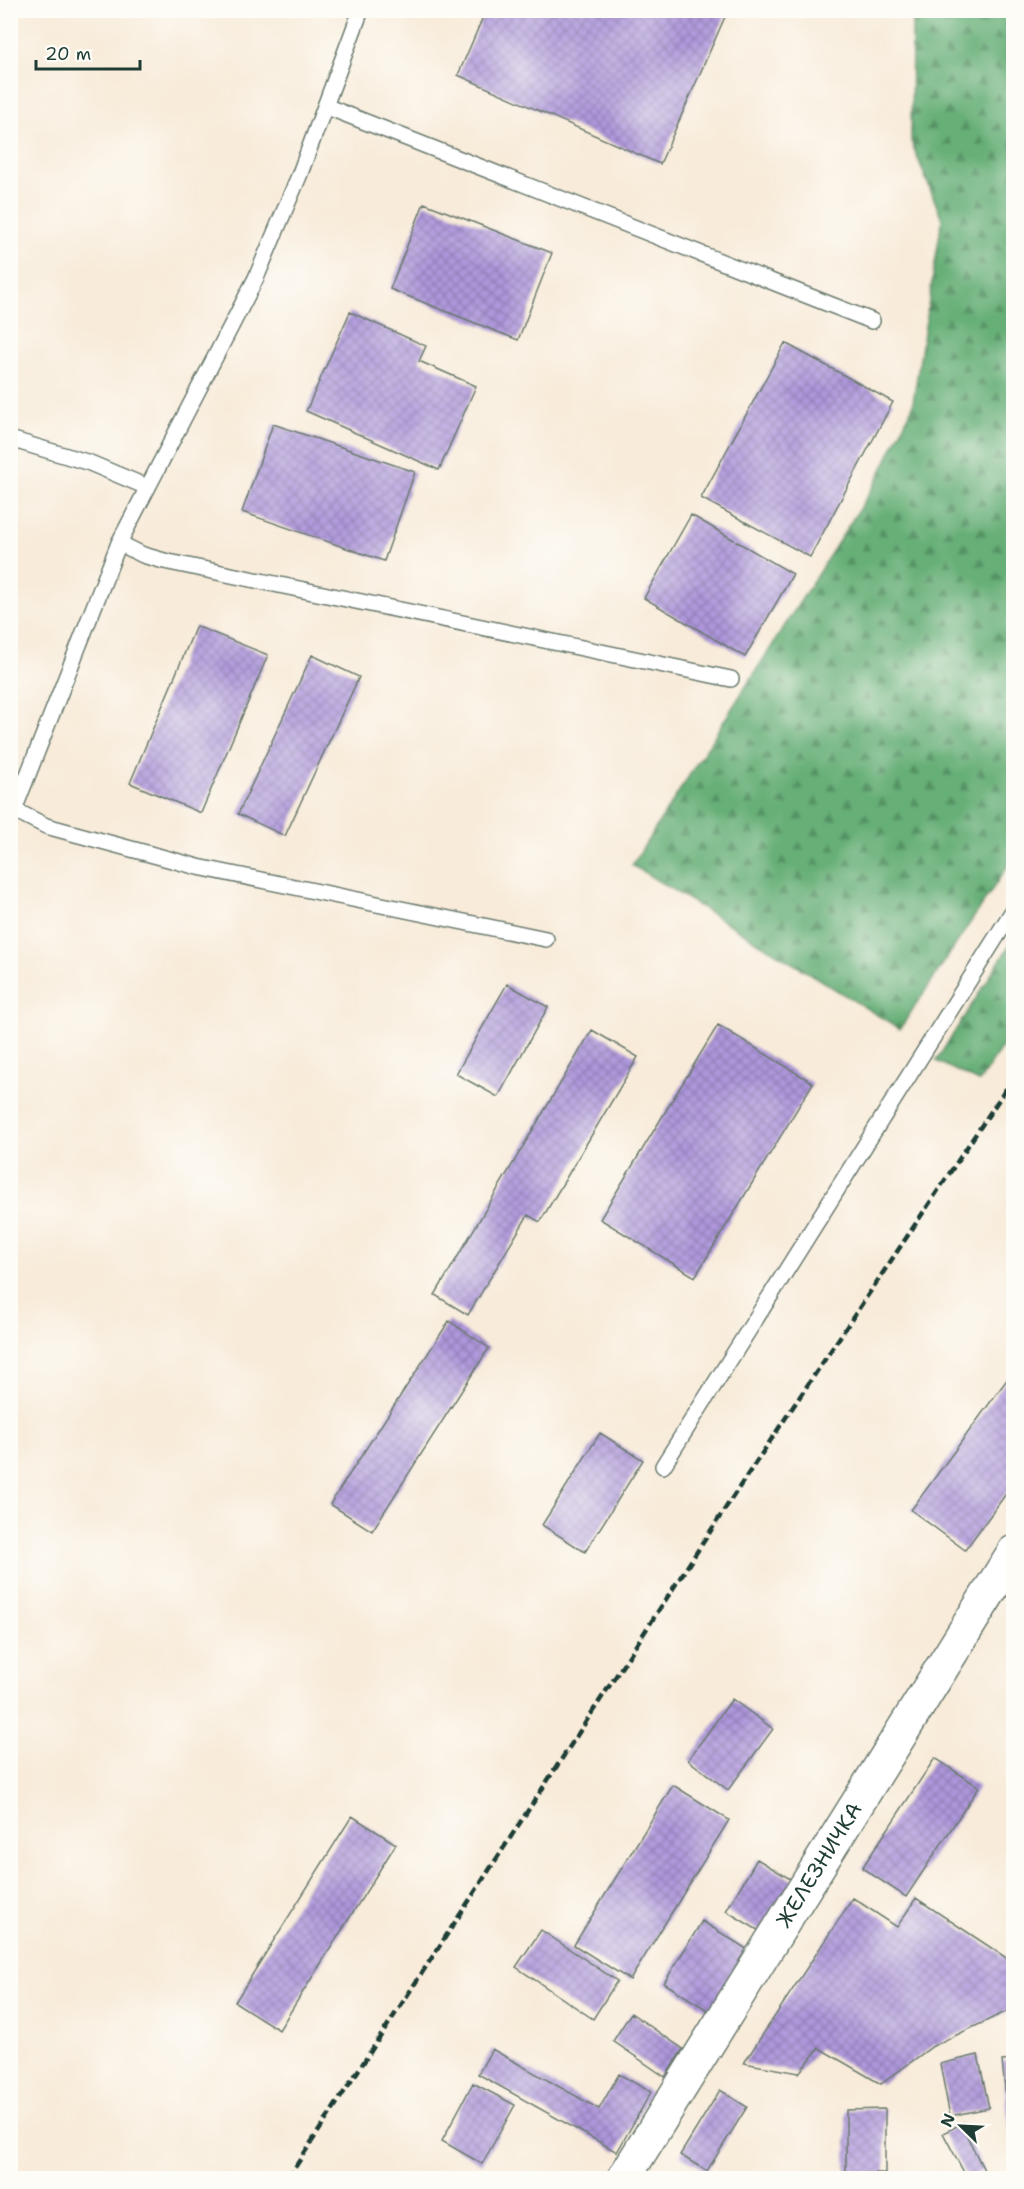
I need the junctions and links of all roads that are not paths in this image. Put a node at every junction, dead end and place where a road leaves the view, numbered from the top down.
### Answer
1 (361, 10) edge
2 (325, 106) junction
3 (873, 321) dead end
4 (11, 441) edge
5 (147, 487) junction
6 (119, 543) junction
7 (731, 679) dead end
8 (1014, 909) edge
9 (546, 939) dead end
10 (663, 1466) dead end
11 (1014, 1552) edge
12 (624, 2178) edge

1 - 2 lane
2 - 3 lane
2 - 5 lane
4 - 5 lane
5 - 6 lane
6 - 7 lane
6 - 9 lane
8 - 10 lane
11 - 12 street, ЖЕЛЕЗНИЧКА

